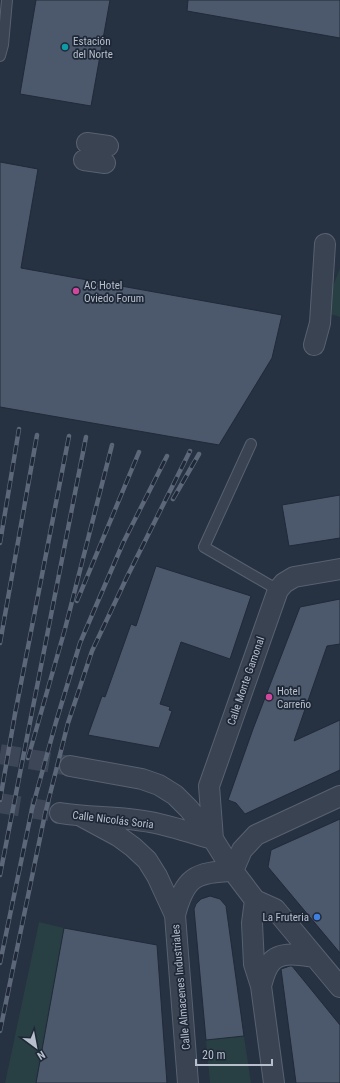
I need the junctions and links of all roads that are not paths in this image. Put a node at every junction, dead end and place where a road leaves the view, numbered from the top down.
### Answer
1 (7, 0) edge
2 (0, 56) edge
3 (85, 151) dead end
4 (106, 155) dead end
5 (325, 244) dead end
6 (314, 345) dead end
7 (251, 444) dead end
8 (340, 569) edge
9 (278, 590) junction
10 (70, 766) tunnel mouth
11 (340, 796) edge
12 (60, 813) tunnel mouth
13 (81, 816) junction
14 (213, 839) junction
15 (233, 871) junction
16 (255, 900) junction
17 (175, 915) junction
18 (326, 963) edge
19 (261, 986) junction
20 (340, 987) edge
21 (188, 1083) edge
22 (274, 1083) edge

1 - 2 lane
3 - 4 street
5 - 6 street
7 - 9 lane
8 - 9 street
9 - 14 street, Calle Monte Gamonal
10 - 14 street
11 - 15 street
12 - 13 street, Calle Nicolás Soria
13 - 14 street, Calle Nicolás Soria
13 - 17 street, Calle Almacenes Industriales
14 - 15 street
15 - 16 street
15 - 17 street, Calle Almacenes Industriales
16 - 18 street
16 - 19 street
17 - 21 street, Calle Almacenes Industriales
18 - 19 street
18 - 20 street
19 - 22 street

